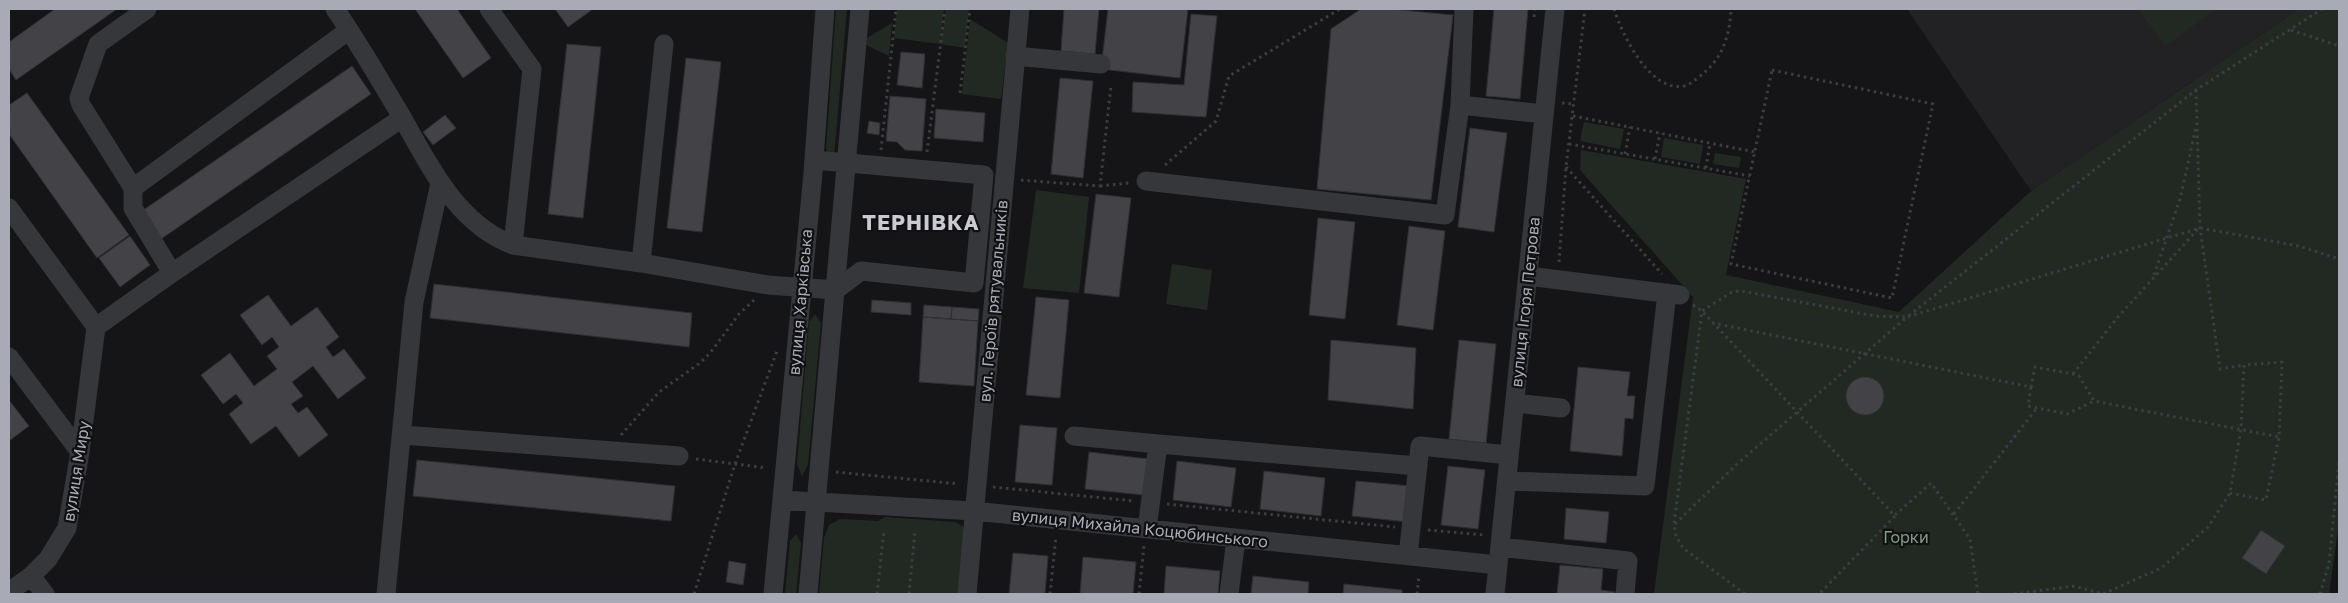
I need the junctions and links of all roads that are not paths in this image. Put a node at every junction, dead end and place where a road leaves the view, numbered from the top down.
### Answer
1 (146, 9) edge
2 (335, 9) edge
3 (489, 9) edge
4 (825, 9) edge
5 (860, 9) edge
6 (1020, 9) edge
7 (1464, 9) edge
8 (1555, 9) edge
9 (350, 30) junction
10 (664, 44) dead end
11 (1015, 56) junction
12 (1101, 64) dead end
13 (1460, 105) junction
14 (1544, 114) junction
15 (402, 118) junction
16 (814, 160) junction
17 (847, 163) junction
18 (1146, 181) road end
19 (440, 184) junction
20 (133, 188) junction
21 (9, 208) edge
22 (513, 245) junction
23 (641, 263) junction
24 (172, 273) junction
25 (1528, 276) junction
26 (801, 287) junction
27 (836, 290) junction
28 (96, 327) junction
29 (9, 357) edge
30 (1515, 403) junction
31 (1561, 408) dead end
32 (403, 435) junction
33 (1074, 436) dead end
34 (1158, 444) junction
35 (80, 452) junction
36 (1509, 455) junction
37 (679, 456) road end
38 (1418, 466) junction
39 (1506, 481) junction
40 (782, 500) junction
41 (817, 502) junction
42 (974, 511) junction
43 (1145, 535) junction
44 (1236, 538) junction
45 (1499, 556) junction
46 (1414, 563) junction
47 (31, 576) junction
48 (9, 592) edge
49 (45, 594) edge
50 (386, 594) edge
51 (773, 594) edge
52 (808, 594) edge
53 (967, 594) edge
54 (1229, 594) edge
55 (1495, 594) edge
56 (1625, 594) edge

1 - 20 street
2 - 9 street
3 - 22 street
4 - 16 street, вулиця Харківська
5 - 17 street
6 - 11 street, вул. Героїв рятувальників
7 - 13 street
8 - 14 street, вулиця Ігоря Петрова
9 - 15 street
9 - 20 street
10 - 23 street
11 - 12 street
11 - 42 street, вул. Героїв рятувальників
13 - 14 street
13 - 18 street
14 - 25 street, вулиця Ігоря Петрова
15 - 19 street
15 - 24 street
16 - 17 street
16 - 26 street, вулиця Харківська
17 - 27 street
17 - 27 street
19 - 22 street
19 - 32 street
20 - 24 street
21 - 28 street
22 - 23 street
23 - 26 street
24 - 28 street
25 - 30 street, вулиця Ігоря Петрова
25 - 39 street
26 - 27 street
26 - 40 street, вулиця Харківська
27 - 41 street
28 - 35 street, вулиця Миру
29 - 35 street
30 - 31 street
30 - 36 street, вулиця Ігоря Петрова
32 - 37 street
32 - 50 street
33 - 34 street
34 - 38 street
34 - 43 street
35 - 47 street, вулиця Миру
36 - 38 street
36 - 39 street, вулиця Ігоря Петрова
38 - 46 street
39 - 45 street, вулиця Ігоря Петрова
40 - 41 street, вулиця Михайла Коцюбинського
40 - 51 street, вулиця Харківська
41 - 42 street, вулиця Михайла Коцюбинського
41 - 52 street
42 - 43 street, вулиця Михайла Коцюбинського
42 - 53 street, вул. Героїв рятувальників
43 - 44 street, вулиця Михайла Коцюбинського
44 - 46 street, вулиця Михайла Коцюбинського
44 - 54 street
45 - 46 street, вулиця Михайла Коцюбинського
45 - 55 street, вулиця Ігоря Петрова
45 - 56 street, вулиця Михайла Коцюбинського
47 - 48 street, вулиця Миру
47 - 49 street

